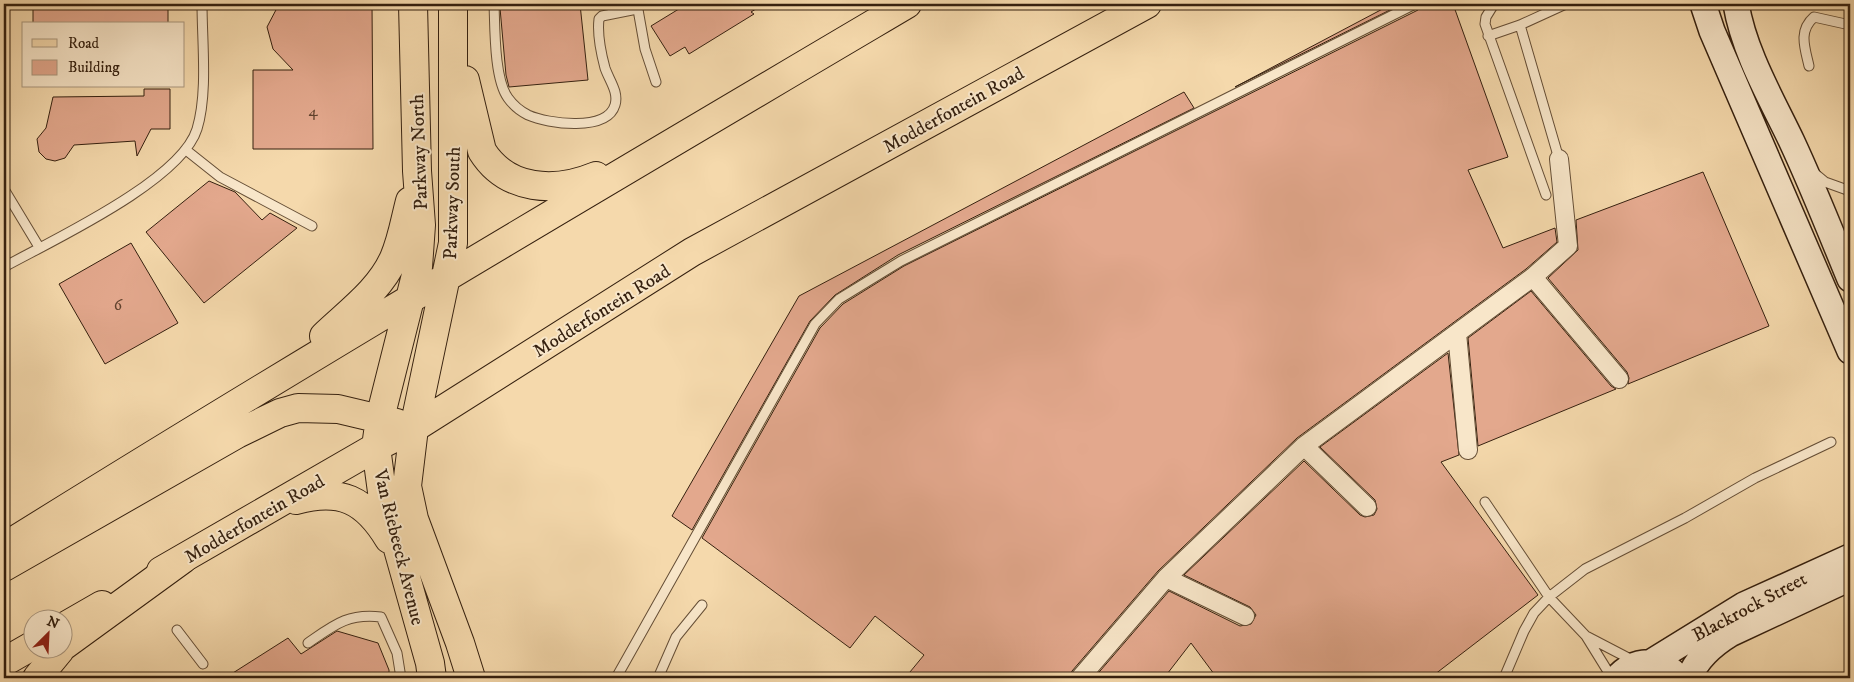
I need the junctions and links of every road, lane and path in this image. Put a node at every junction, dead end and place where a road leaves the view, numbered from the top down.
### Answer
1 (202, 4) edge
2 (413, 4) edge
3 (494, 4) edge
4 (906, 4) edge
5 (1147, 4) edge
6 (1415, 4) edge
7 (1494, 4) edge
8 (1566, 4) edge
9 (1703, 4) edge
10 (1736, 4) edge
11 (637, 6) edge
12 (454, 9) edge
13 (1850, 24) edge
14 (1520, 25) junction
15 (1488, 36) junction
16 (1809, 66) dead end
17 (656, 82) dead end
18 (731, 107) junction
19 (186, 150) junction
20 (1799, 157) junction
21 (1559, 159) joint
22 (417, 170) junction
23 (4, 189) edge
24 (1850, 191) edge
25 (1546, 195) dead end
26 (312, 226) dead end
27 (39, 247) junction
28 (1850, 252) edge
29 (4, 267) edge
30 (1850, 269) edge
31 (448, 275) junction
32 (1533, 277) junction
33 (1850, 279) edge
34 (409, 298) junction
35 (1457, 333) junction
36 (1850, 351) edge
37 (283, 374) junction
38 (1619, 379) dead end
39 (380, 418) junction
40 (414, 428) junction
41 (1831, 442) dead end
42 (1304, 446) junction
43 (376, 447) junction
44 (1468, 450) dead end
45 (1485, 502) dead end
46 (280, 504) junction
47 (1367, 507) dead end
48 (4, 547) edge
49 (1850, 556) edge
50 (183, 559) junction
51 (402, 562) junction
52 (4, 567) edge
53 (1166, 578) junction
54 (1850, 578) edge
55 (1549, 597) junction
56 (702, 605) dead end
57 (1245, 616) dead end
58 (72, 622) edge
59 (177, 630) dead end
60 (1586, 636) junction
61 (72, 640) edge
62 (308, 643) dead end
63 (22, 652) edge
64 (52, 660) edge
65 (4, 662) edge
66 (1644, 663) junction
67 (203, 664) dead end
68 (37, 678) edge
69 (401, 678) edge
70 (432, 678) edge
71 (471, 678) edge
72 (616, 678) edge
73 (658, 678) edge
74 (1080, 678) edge
75 (1504, 678) edge
76 (1612, 678) edge
77 (1617, 678) edge
78 (1678, 678) edge
79 (1688, 678) edge

1 - 19 lane
2 - 22 main road, Parkway North
3 - 11 lane
4 - 18 main road
5 - 40 main road, Modderfontein Road
6 - 72 lane
7 - 15 lane
8 - 14 lane
9 - 36 street
10 - 20 street
11 - 17 lane
12 - 18 main road
12 - 31 main road, Parkway South
13 - 16 lane
14 - 15 lane
14 - 21 lane
15 - 25 lane
18 - 31 main road
19 - 26 lane
19 - 27 lane
20 - 24 lane
20 - 33 street
21 - 32 street
22 - 34 main road, Parkway North
22 - 37 main road
23 - 27 lane
27 - 29 lane
28 - 30 lane
31 - 34 main road
31 - 40 main road, Parkway South
32 - 35 street
32 - 38 street
34 - 37 main road
34 - 39 main road, Van Riebeeck Avenue
35 - 42 street
35 - 44 street
37 - 48 main road
39 - 40 main road
39 - 43 main road, Van Riebeeck Avenue
39 - 52 main road
40 - 43 main road, Modderfontein Road
40 - 71 main road, Van Riebeeck Avenue
41 - 55 lane
42 - 47 street
42 - 53 street
43 - 46 main road, Modderfontein Road
43 - 51 main road, Van Riebeeck Avenue
45 - 55 lane
46 - 50 main road, Modderfontein Road
46 - 51 main road
49 - 66 street, Blackrock Street
50 - 58 main road, Modderfontein Road
50 - 61 main road
51 - 70 main road, Van Riebeeck Avenue
53 - 57 street
53 - 74 street
54 - 79 street, Blackrock Street
55 - 60 lane
55 - 75 lane
56 - 73 lane
59 - 67 lane
60 - 66 lane
60 - 76 lane
62 - 69 lane
63 - 65 main road
64 - 68 main road
66 - 77 street, Blackrock Street
66 - 78 street

